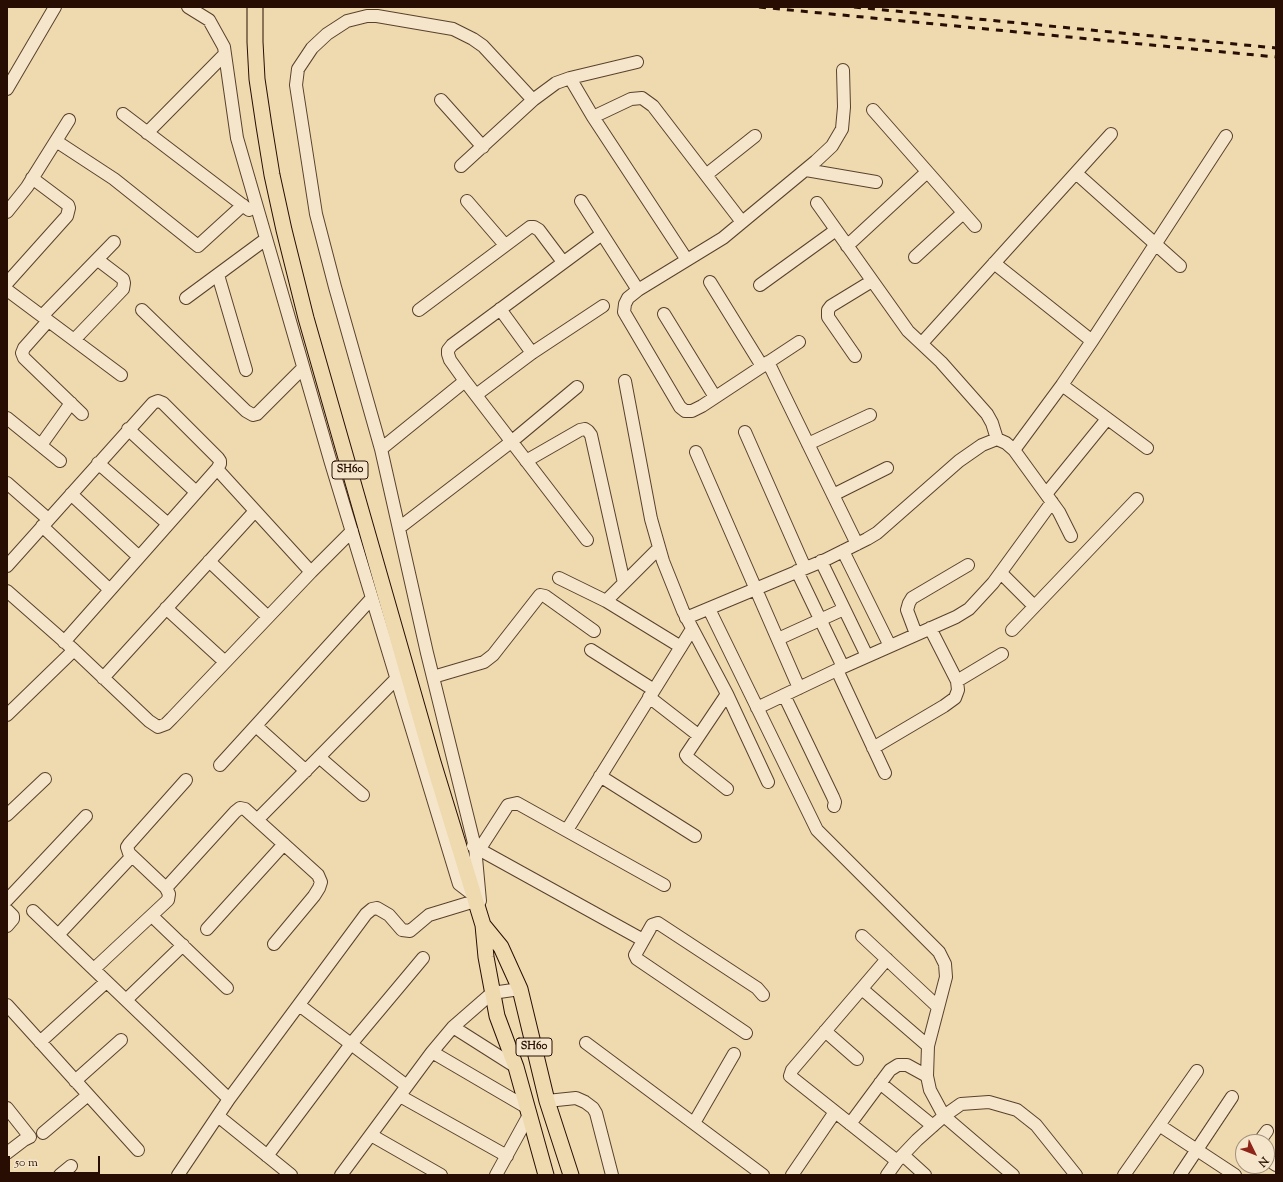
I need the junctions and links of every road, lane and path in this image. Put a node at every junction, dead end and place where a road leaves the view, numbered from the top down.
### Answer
1 (55, 7) edge
2 (188, 7) edge
3 (255, 7) edge
4 (225, 54) junction
5 (637, 62) dead end
6 (843, 70) dead end
7 (570, 78) junction
8 (7, 89) edge
9 (441, 100) dead end
10 (533, 100) junction
11 (873, 110) dead end
12 (123, 114) dead end
13 (593, 117) junction
14 (69, 120) dead end
15 (147, 133) junction
16 (1111, 134) dead end
17 (755, 136) dead end
18 (1226, 136) dead end
19 (56, 141) junction
20 (483, 147) junction
21 (461, 166) dead end
22 (806, 170) junction
23 (928, 172) junction
24 (1076, 173) junction
25 (706, 175) junction
26 (32, 178) junction
27 (876, 182) dead end
28 (468, 201) dead end
29 (581, 201) dead end
30 (817, 203) dead end
31 (243, 205) junction
32 (7, 212) edge
33 (963, 212) junction
34 (260, 218) junction
35 (742, 222) junction
36 (976, 226) dead end
37 (836, 230) junction
38 (602, 234) junction
39 (266, 239) junction
40 (114, 242) dead end
41 (505, 245) junction
42 (1156, 245) junction
43 (847, 246) junction
44 (915, 257) dead end
45 (98, 260) junction
46 (687, 260) junction
47 (563, 262) junction
48 (994, 264) junction
49 (1180, 266) dead end
50 (218, 275) junction
51 (872, 281) junction
52 (710, 282) dead end
53 (7, 283) edge
54 (760, 285) dead end
55 (7, 290) edge
56 (638, 290) junction
57 (186, 298) dead end
58 (603, 306) dead end
59 (500, 309) junction
60 (142, 310) dead end
61 (419, 310) dead end
62 (664, 314) dead end
63 (45, 318) junction
64 (74, 340) junction
65 (1092, 341) junction
66 (799, 342) dead end
67 (922, 343) junction
68 (532, 353) junction
69 (855, 356) dead end
70 (765, 364) junction
71 (303, 368) junction
72 (246, 370) dead end
73 (121, 375) dead end
74 (465, 381) junction
75 (625, 381) dead end
76 (1062, 385) junction
77 (577, 387) dead end
78 (476, 395) junction
79 (715, 397) junction
80 (71, 403) junction
81 (82, 414) dead end
82 (870, 415) dead end
83 (7, 418) edge
84 (1107, 419) junction
85 (128, 429) junction
86 (745, 432) dead end
87 (997, 440) junction
88 (511, 442) junction
89 (808, 444) junction
90 (41, 445) junction
91 (1147, 448) dead end
92 (381, 449) junction
93 (1014, 450) junction
94 (696, 452) dead end
95 (60, 461) dead end
96 (526, 461) junction
97 (98, 463) junction
98 (887, 468) dead end
99 (217, 469) junction
100 (7, 483) edge
101 (196, 492) junction
102 (71, 494) junction
103 (833, 495) junction
104 (1049, 498) junction
105 (1137, 498) dead end
106 (255, 511) junction
107 (45, 523) junction
108 (168, 524) junction
109 (399, 528) junction
110 (352, 531) junction
111 (1071, 536) dead end
112 (586, 540) dead end
113 (857, 544) junction
114 (659, 548) junction
115 (843, 551) junction
116 (139, 557) junction
117 (209, 562) junction
118 (821, 562) junction
119 (968, 564) dead end
120 (7, 566) edge
121 (801, 570) junction
122 (311, 572) junction
123 (1001, 573) junction
124 (558, 578) dead end
125 (624, 583) junction
126 (756, 589) junction
127 (7, 590) edge
128 (110, 590) junction
129 (372, 598) junction
130 (606, 601) junction
131 (1034, 606) junction
132 (166, 608) junction
133 (709, 609) junction
134 (844, 609) junction
135 (268, 617) junction
136 (821, 620) junction
137 (689, 624) junction
138 (930, 628) junction
139 (1012, 630) dead end
140 (594, 631) dead end
141 (916, 634) junction
142 (778, 639) junction
143 (64, 642) junction
144 (890, 646) junction
145 (681, 647) junction
146 (74, 650) junction
147 (591, 650) dead end
148 (1002, 654) dead end
149 (867, 656) junction
150 (225, 662) junction
151 (840, 668) junction
152 (433, 677) junction
153 (103, 678) junction
154 (397, 678) junction
155 (957, 682) junction
156 (799, 688) junction
157 (652, 694) junction
158 (727, 694) junction
159 (784, 696) junction
160 (757, 708) junction
161 (7, 715) edge
162 (256, 726) junction
163 (698, 735) junction
164 (873, 748) junction
165 (319, 757) junction
166 (220, 766) dead end
167 (306, 771) junction
168 (885, 773) dead end
169 (600, 776) junction
170 (45, 779) dead end
171 (186, 780) dead end
172 (768, 782) dead end
173 (727, 789) dead end
174 (363, 795) dead end
175 (834, 806) dead end
176 (7, 815) edge
177 (86, 816) dead end
178 (258, 819) junction
179 (567, 830) junction
180 (695, 836) dead end
181 (456, 837) junction
182 (284, 844) junction
183 (477, 848) junction
184 (132, 856) junction
185 (664, 885) dead end
186 (166, 888) junction
187 (474, 898) junction
188 (7, 900) edge
189 (7, 910) edge
190 (33, 911) dead end
191 (152, 916) junction
192 (7, 926) edge
193 (483, 926) junction
194 (206, 929) dead end
195 (58, 935) junction
196 (862, 936) dead end
197 (643, 940) junction
198 (274, 944) dead end
199 (183, 945) junction
200 (422, 958) dead end
201 (887, 959) junction
202 (94, 969) junction
203 (106, 982) junction
204 (227, 988) dead end
205 (520, 989) junction
206 (862, 989) junction
207 (492, 993) junction
208 (763, 995) dead end
209 (126, 1000) junction
210 (299, 1005) junction
211 (938, 1007) junction
212 (8, 1008) edge
213 (453, 1026) junction
214 (825, 1031) junction
215 (746, 1033) dead end
216 (121, 1040) dead end
217 (40, 1042) junction
218 (351, 1044) junction
219 (586, 1044) dead end
220 (928, 1046) junction
221 (432, 1052) junction
222 (734, 1054) dead end
223 (857, 1059) dead end
224 (516, 1067) junction
225 (1197, 1071) dead end
226 (926, 1076) junction
227 (75, 1081) junction
228 (880, 1083) junction
229 (404, 1091) junction
230 (88, 1095) junction
231 (1232, 1097) dead end
232 (229, 1099) junction
233 (547, 1101) junction
234 (7, 1108) edge
235 (528, 1111) junction
236 (835, 1112) junction
237 (218, 1116) junction
238 (944, 1116) junction
239 (694, 1123) junction
240 (850, 1124) junction
241 (933, 1126) junction
242 (1159, 1126) junction
243 (1267, 1131) dead end
244 (43, 1133) dead end
245 (1265, 1134) edge
246 (371, 1135) junction
247 (138, 1150) dead end
248 (1197, 1151) junction
249 (7, 1153) edge
250 (267, 1156) junction
251 (506, 1156) junction
252 (900, 1158) junction
253 (70, 1166) dead end
254 (60, 1175) edge
255 (178, 1175) edge
256 (291, 1175) edge
257 (341, 1175) edge
258 (441, 1175) edge
259 (496, 1175) edge
260 (546, 1175) edge
261 (571, 1175) edge
262 (612, 1175) edge
263 (763, 1175) edge
264 (792, 1175) edge
265 (887, 1175) edge
266 (925, 1175) edge
267 (1013, 1175) edge
268 (1076, 1175) edge
269 (1124, 1175) edge
270 (1180, 1175) edge
271 (1236, 1175) edge

1 - 8 street
2 - 4 street
3 - 181 main road, SH60
4 - 15 street
4 - 34 street
5 - 7 street
6 - 22 street
7 - 10 street
7 - 13 street
9 - 20 street
10 - 20 street
10 - 92 street
11 - 23 street
12 - 15 street
13 - 25 street
13 - 46 street
14 - 19 street
15 - 31 street
16 - 24 street
17 - 25 street
18 - 42 street
19 - 26 street
19 - 31 street
20 - 21 street
22 - 27 street
22 - 35 street
23 - 33 street
23 - 43 street
24 - 42 street
24 - 48 street
25 - 35 street
26 - 32 street
26 - 53 street
28 - 41 street
29 - 38 street
30 - 37 street
31 - 34 street
33 - 36 street
33 - 44 street
34 - 39 street
35 - 46 street
37 - 43 street
37 - 54 street
38 - 47 street
38 - 56 street
39 - 50 street
39 - 71 street
40 - 45 street
41 - 47 street
41 - 61 street
42 - 49 street
42 - 65 street
43 - 51 street
45 - 63 street
45 - 64 street
46 - 56 street
47 - 59 street
48 - 65 street
48 - 67 street
50 - 57 street
50 - 72 street
51 - 67 street
51 - 69 street
52 - 70 street
55 - 63 street
56 - 79 street
58 - 68 street
59 - 68 street
59 - 74 street
60 - 71 street
62 - 79 street
63 - 64 street
63 - 80 street
64 - 73 street
65 - 76 street
66 - 70 street
67 - 87 street
68 - 78 street
70 - 79 street
70 - 89 street
71 - 110 street
74 - 78 street
74 - 92 street
75 - 114 street
76 - 84 street
76 - 93 street
77 - 88 street
78 - 88 street
80 - 81 street
80 - 90 street
82 - 89 street
83 - 90 street
84 - 91 street
84 - 104 street
85 - 97 street
85 - 99 street
85 - 101 street
86 - 121 street
87 - 93 street
87 - 113 street
88 - 96 street
88 - 109 street
89 - 103 street
90 - 95 street
92 - 109 street
93 - 104 street
94 - 126 street
96 - 112 street
96 - 125 street
97 - 102 street
97 - 108 street
98 - 103 street
99 - 101 street
99 - 106 street
100 - 107 street
101 - 108 street
102 - 107 street
102 - 116 street
103 - 113 street
104 - 111 street
104 - 123 street
105 - 131 street
106 - 117 street
106 - 122 street
107 - 120 street
107 - 128 street
108 - 116 street
109 - 152 street
110 - 122 street
110 - 129 street
113 - 115 street
114 - 125 street
114 - 137 street
115 - 118 street
115 - 144 street
116 - 128 street
117 - 132 street
117 - 135 street
118 - 121 street
118 - 134 street
119 - 141 street
121 - 126 street
121 - 136 street
122 - 135 street
123 - 131 street
123 - 138 street
124 - 130 street
125 - 130 street
126 - 133 street
126 - 142 street
127 - 143 street
128 - 143 street
129 - 154 street
129 - 162 street
130 - 145 street
131 - 139 street
132 - 150 street
132 - 153 street
133 - 137 street
133 - 160 street
134 - 136 street
134 - 149 street
135 - 150 street
136 - 142 street
136 - 151 street
137 - 145 street
137 - 158 street
138 - 141 street
138 - 155 street
140 - 152 street
141 - 144 street
142 - 156 street
143 - 146 street
144 - 149 street
145 - 157 street
146 - 153 street
146 - 161 street
147 - 157 street
148 - 155 street
149 - 151 street
150 - 153 street
151 - 156 street
151 - 164 street
152 - 183 street
154 - 165 street
154 - 187 street
155 - 164 street
156 - 159 street
157 - 163 street
157 - 169 street
158 - 163 street
158 - 172 street
159 - 160 street
159 - 175 street
160 - 211 street
162 - 166 street
162 - 167 street
163 - 173 street
164 - 168 street
165 - 167 street
165 - 174 street
167 - 178 street
169 - 179 street
169 - 180 street
170 - 176 street
171 - 184 street
177 - 188 street
178 - 182 street
178 - 186 street
179 - 183 street
179 - 185 street
181 - 183 street
181 - 187 main road, SH60
182 - 194 street
182 - 198 street
183 - 193 street
183 - 197 street
184 - 186 street
184 - 195 street
186 - 191 street
187 - 193 main road, SH60
187 - 210 street
189 - 192 street
190 - 195 street
191 - 199 street
191 - 202 street
193 - 205 main road, SH60
193 - 207 main road, SH60
195 - 202 street
196 - 201 street
197 - 208 street
197 - 215 street
199 - 204 street
199 - 209 street
200 - 218 street
201 - 206 street
201 - 211 street
202 - 203 street
203 - 209 street
203 - 217 street
205 - 207 street
205 - 233 main road, SH60
206 - 214 street
206 - 220 street
207 - 213 street
207 - 224 main road, SH60
209 - 232 street
210 - 218 street
210 - 232 street
211 - 220 street
212 - 217 street
213 - 221 street
213 - 224 street
214 - 223 street
214 - 236 street
216 - 227 street
217 - 227 street
218 - 229 street
218 - 250 street
219 - 239 street
220 - 226 street
221 - 229 street
221 - 235 street
222 - 239 street
224 - 235 main road, SH60
225 - 242 street
226 - 228 street
226 - 238 street
227 - 230 street
228 - 240 street
228 - 241 street
229 - 246 street
229 - 251 street
230 - 244 street
230 - 247 street
231 - 248 street
232 - 237 street
233 - 261 main road, SH60
233 - 262 street
234 - 249 street
235 - 251 street
235 - 260 main road, SH60
236 - 240 street
236 - 264 street
237 - 250 street
237 - 255 street
238 - 241 street
238 - 267 street
238 - 268 street
239 - 263 street
240 - 252 street
241 - 252 street
242 - 248 street
242 - 269 street
243 - 245 street
246 - 257 street
246 - 258 street
248 - 270 street
248 - 271 street
250 - 256 street
251 - 259 street
252 - 265 street
252 - 266 street
253 - 254 street

